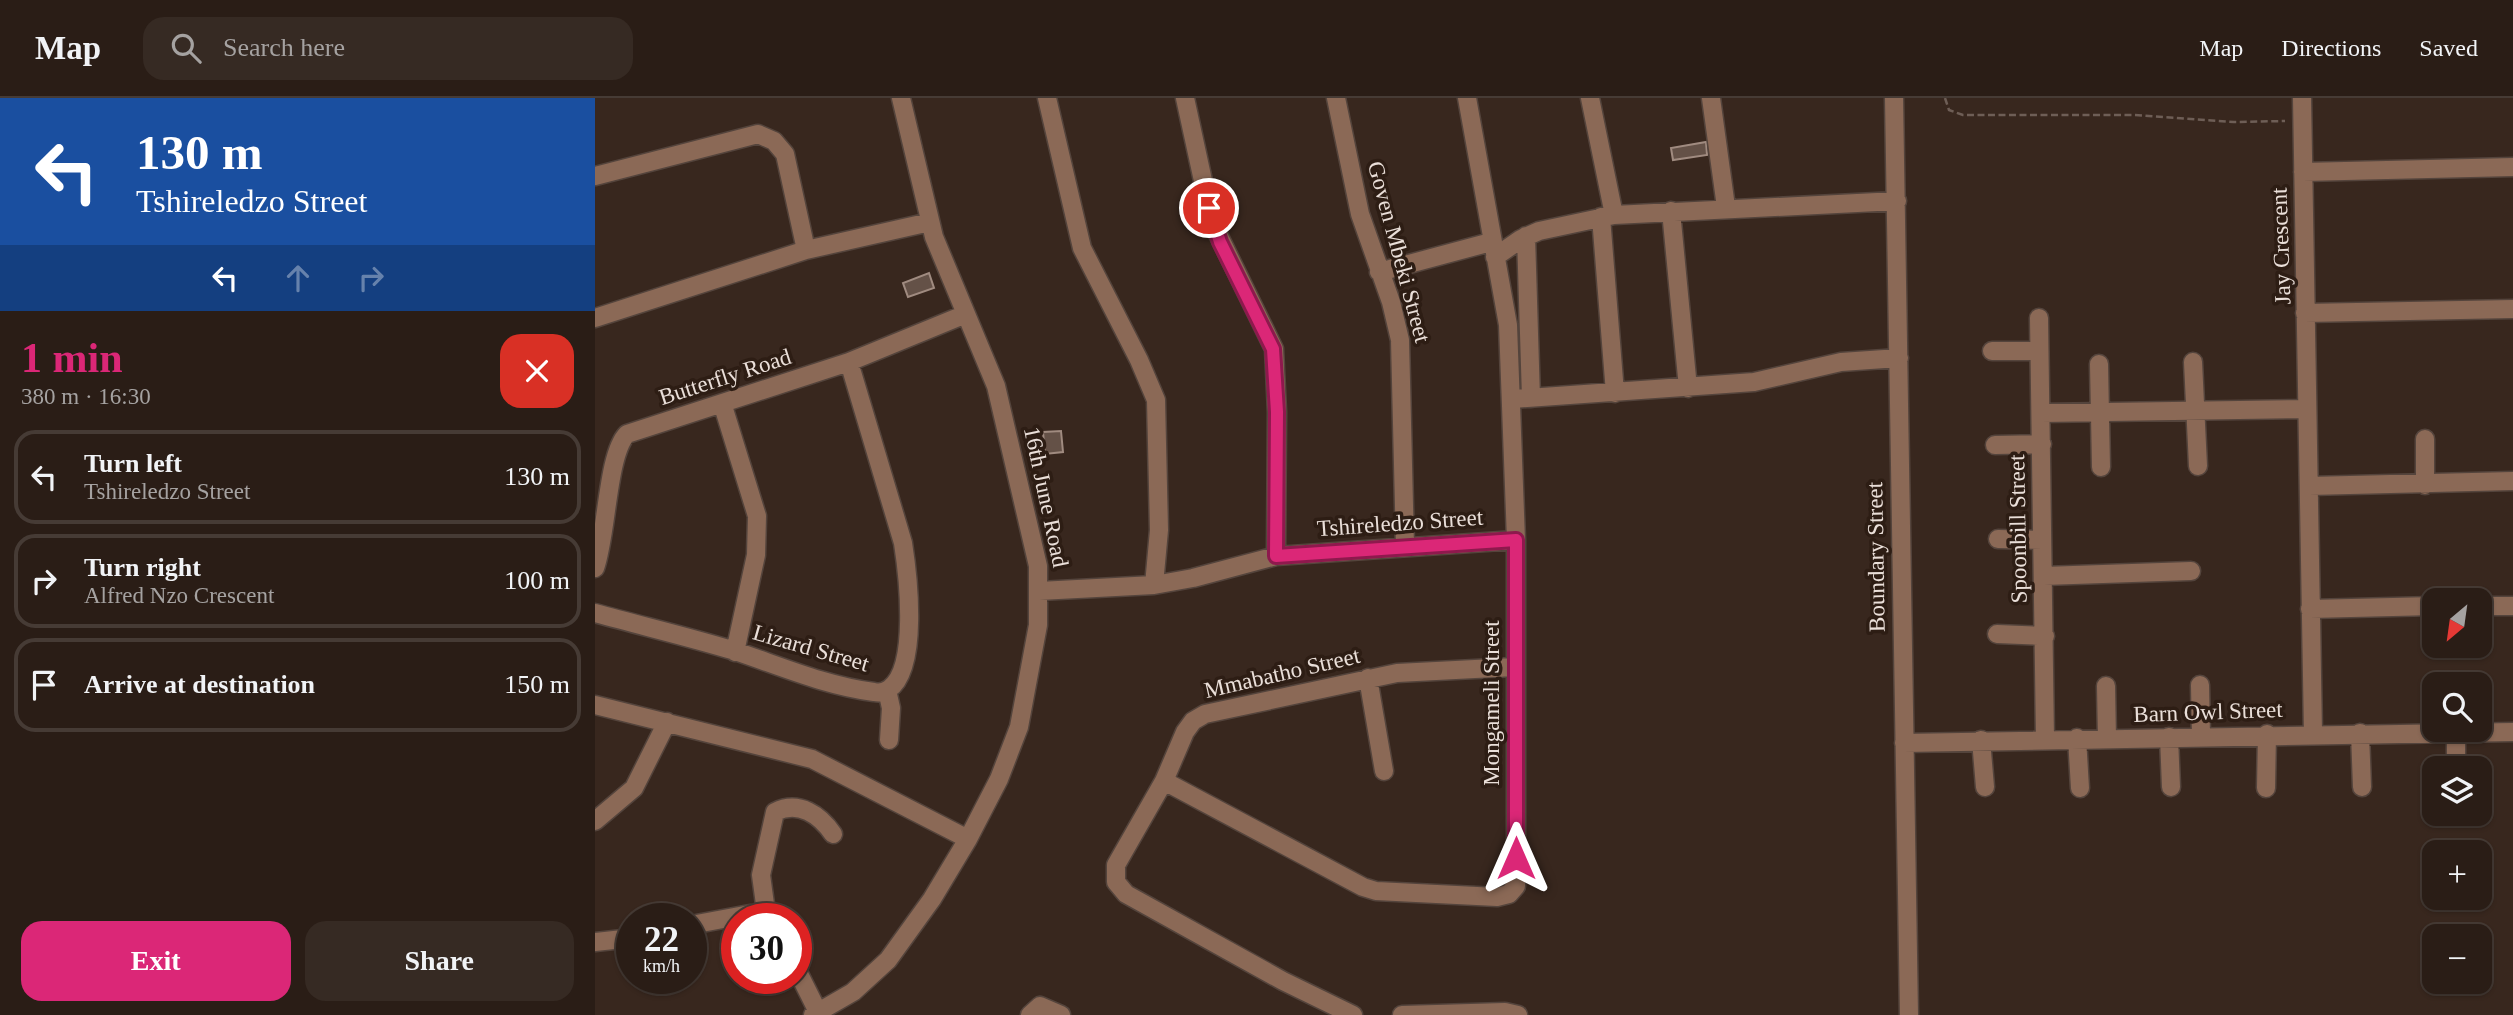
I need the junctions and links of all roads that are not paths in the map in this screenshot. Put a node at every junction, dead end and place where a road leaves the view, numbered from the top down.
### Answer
1 (901, 98) edge
2 (1047, 98) edge
3 (1185, 98) edge
4 (1336, 98) edge
5 (1467, 98) edge
6 (1590, 98) edge
7 (1711, 98) edge
8 (1894, 98) edge
9 (2302, 98) edge
10 (2513, 167) edge
11 (2303, 173) junction
12 (595, 176) edge
13 (1897, 201) junction
14 (1726, 207) junction
15 (1671, 211) junction
16 (1607, 216) junction
17 (930, 222) junction
18 (1526, 236) junction
19 (806, 250) junction
20 (1493, 250) junction
21 (1379, 272) junction
22 (2513, 309) edge
23 (2305, 313) junction
24 (966, 314) junction
25 (595, 318) edge
26 (2039, 318) dead end
27 (1992, 351) dead end
28 (2039, 351) junction
29 (1899, 358) junction
30 (849, 362) junction
31 (2193, 362) dead end
32 (2099, 364) dead end
33 (1688, 388) junction
34 (1615, 393) junction
35 (1531, 398) junction
36 (1512, 399) junction
37 (723, 406) junction
38 (2307, 408) junction
39 (2195, 410) junction
40 (2101, 412) junction
41 (2042, 413) junction
42 (2425, 439) dead end
43 (2042, 444) junction
44 (1995, 445) dead end
45 (2198, 466) dead end
46 (2101, 467) dead end
47 (2513, 481) edge
48 (2424, 485) junction
49 (2309, 486) junction
50 (1998, 539) dead end
51 (1516, 540) junction
52 (2042, 540) junction
53 (1405, 547) junction
54 (1276, 556) junction
55 (595, 568) edge
56 (2191, 571) dead end
57 (2044, 576) junction
58 (1154, 585) junction
59 (1039, 591) junction
60 (2422, 606) edge
61 (2492, 606) edge
62 (2513, 606) edge
63 (2310, 610) junction
64 (595, 613) edge
65 (1997, 634) dead end
66 (2045, 636) junction
67 (735, 652) junction
68 (1514, 667) junction
69 (1367, 678) junction
70 (2200, 685) dead end
71 (2106, 686) dead end
72 (887, 690) junction
73 (595, 705) edge
74 (667, 722) junction
75 (2492, 732) edge
76 (2513, 732) edge
77 (2313, 733) junction
78 (2360, 733) junction
79 (2422, 733) edge
80 (2267, 734) junction
81 (2201, 736) junction
82 (2169, 737) junction
83 (2045, 738) junction
84 (2077, 738) junction
85 (2106, 739) junction
86 (889, 740) dead end
87 (1981, 740) junction
88 (1903, 743) junction
89 (1384, 771) dead end
90 (1164, 781) junction
91 (1985, 787) dead end
92 (2171, 787) dead end
93 (2362, 787) dead end
94 (2080, 788) dead end
95 (2266, 788) dead end
96 (595, 821) edge
97 (833, 834) dead end
98 (968, 839) junction
99 (765, 903) edge
100 (616, 940) edge
101 (595, 942) edge
102 (808, 994) edge
103 (1037, 1011) edge
104 (816, 1013) edge
105 (1061, 1015) edge
106 (1353, 1015) edge
107 (1402, 1015) edge
108 (1518, 1015) edge
109 (1909, 1015) edge

1 - 17 street, 16th June Road
2 - 58 street
3 - 54 street
4 - 21 street, Goven Mbeki Street
5 - 20 street, Mongameli Street
6 - 16 street
7 - 14 street
8 - 13 street, Boundary Street
9 - 11 street, Jay Crescent
10 - 11 street
11 - 23 street, Jay Crescent
12 - 19 street
13 - 14 street
13 - 29 street, Boundary Street
14 - 15 street
15 - 16 street
15 - 33 street
16 - 18 street
16 - 34 street
17 - 19 street
17 - 24 street, 16th June Road
18 - 20 street
18 - 35 street
19 - 25 street
20 - 21 street
20 - 36 street, Mongameli Street
21 - 53 street, Goven Mbeki Street
22 - 23 street, Jay Crescent
23 - 38 street
24 - 30 street, Butterfly Road
24 - 59 street, 16th June Road
26 - 28 street, Spoonbill Street
27 - 28 street
28 - 41 street, Spoonbill Street
29 - 33 street
29 - 88 street, Boundary Street
30 - 37 street, Butterfly Road
30 - 72 street, Lizard Street
31 - 39 street
32 - 40 street
33 - 34 street
34 - 35 street
35 - 36 street
36 - 51 street, Mongameli Street
37 - 55 street, Butterfly Road
37 - 67 street
38 - 39 street
38 - 49 street
39 - 40 street
39 - 45 street
40 - 41 street
40 - 46 street
41 - 43 street, Spoonbill Street
42 - 48 street
43 - 44 street
43 - 52 street, Spoonbill Street
47 - 48 street
48 - 49 street
49 - 63 street
50 - 52 street
51 - 53 street, Tshireledzo Street
51 - 68 street, Mongameli Street
52 - 57 street, Spoonbill Street
53 - 54 street, Tshireledzo Street
54 - 58 street, Tshireledzo Street
56 - 57 street
57 - 66 street, Spoonbill Street
58 - 59 street, Tshireledzo Street
59 - 98 street, 16th June Road
60 - 63 street
61 - 62 street
63 - 77 street
64 - 67 street, Lizard Street
65 - 66 street
66 - 83 street, Spoonbill Street
67 - 72 street, Lizard Street
68 - 69 street, Mmabatho Street
68 - 90 street, Mongameli Street
69 - 89 street
69 - 90 street, Mmabatho Street
70 - 81 street
71 - 85 street
72 - 86 street
73 - 74 street
74 - 96 street
74 - 98 street
75 - 76 street, Barn Owl Street
77 - 78 street, Barn Owl Street
77 - 80 street, Barn Owl Street
78 - 79 street, Barn Owl Street
78 - 93 street
80 - 81 street, Barn Owl Street
80 - 95 street
81 - 82 street, Barn Owl Street
82 - 85 street, Barn Owl Street
82 - 92 street
83 - 84 street, Barn Owl Street
83 - 87 street, Barn Owl Street
84 - 85 street, Barn Owl Street
84 - 94 street
87 - 88 street, Barn Owl Street
87 - 91 street
88 - 109 street, Boundary Street
90 - 106 street, Mmabatho Street
97 - 99 street
98 - 104 street, 16th June Road
100 - 101 street
102 - 104 street
103 - 105 street
107 - 108 street

